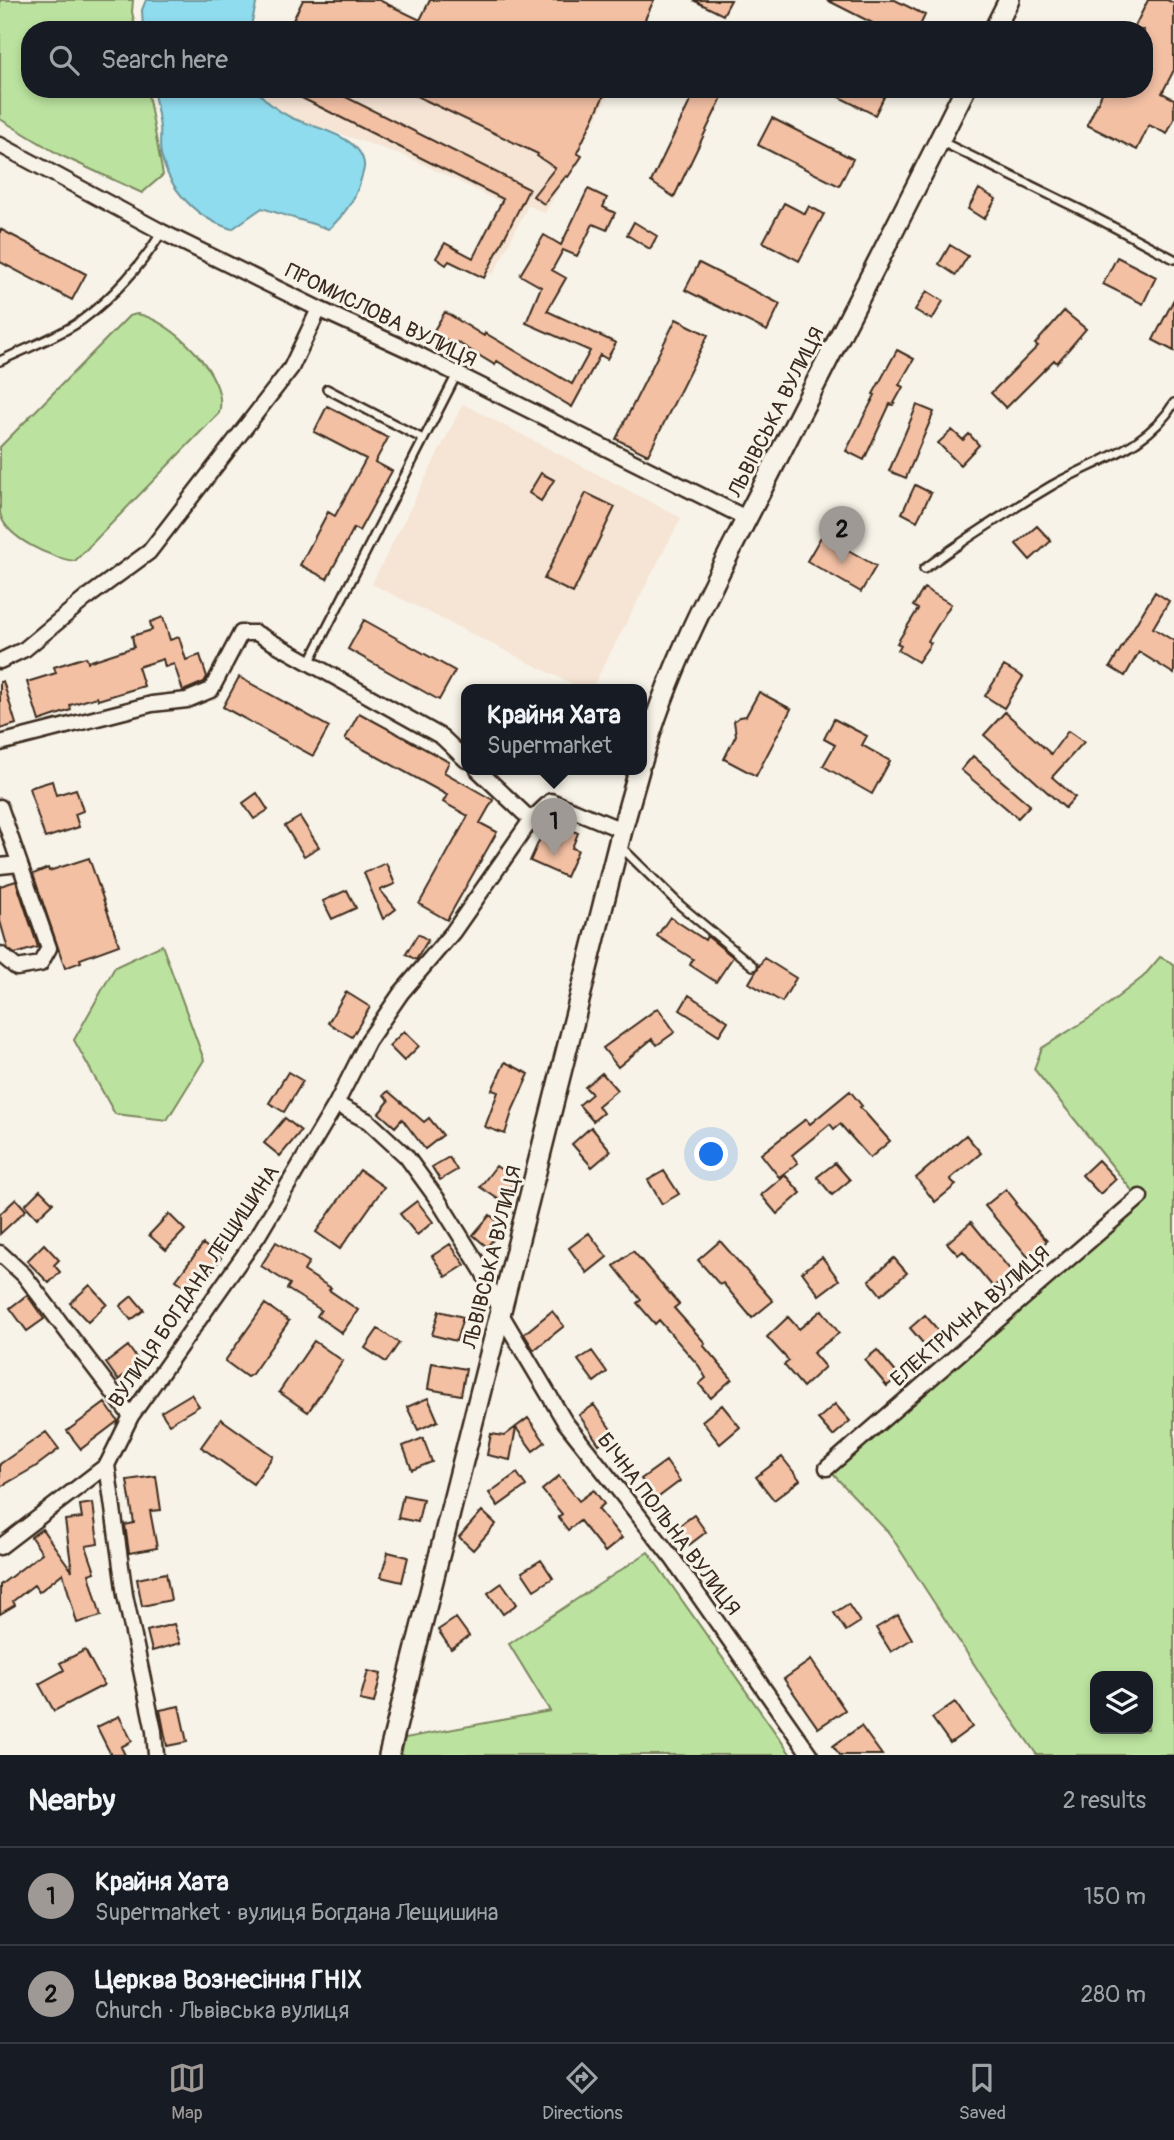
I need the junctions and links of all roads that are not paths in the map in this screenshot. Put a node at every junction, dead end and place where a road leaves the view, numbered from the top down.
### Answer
1 (1009, 0) edge
2 (998, 21) edge
3 (961, 98) edge
4 (940, 141) junction
5 (0, 145) edge
6 (162, 232) junction
7 (1174, 259) edge
8 (319, 310) junction
9 (0, 361) edge
10 (457, 374) junction
11 (327, 390) dead end
12 (1174, 402) edge
13 (423, 439) junction
14 (746, 519) junction
15 (924, 569) dead end
16 (0, 661) edge
17 (309, 663) junction
18 (0, 743) edge
19 (647, 745) edge
20 (461, 754) edge
21 (483, 775) edge
22 (638, 775) edge
23 (0, 807) edge
24 (531, 820) junction
25 (620, 837) junction
26 (19, 864) junction
27 (0, 866) edge
28 (0, 954) edge
29 (752, 966) dead end
30 (336, 1104) junction
31 (1140, 1197) dead end
32 (0, 1253) edge
33 (501, 1314) junction
34 (131, 1416) junction
35 (107, 1465) junction
36 (827, 1468) dead end
37 (1, 1545) edge
38 (156, 1755) edge
39 (388, 1755) edge
40 (810, 1755) edge

1 - 2 main road
3 - 4 main road, ЛЬВІВСЬКА ВУЛИЦЯ
4 - 7 lane
4 - 14 main road, ЛЬВІВСЬКА ВУЛИЦЯ
5 - 6 street, ПРОМИСЛОВА ВУЛИЦЯ
6 - 8 street, ПРОМИСЛОВА ВУЛИЦЯ
6 - 9 lane
8 - 10 street, ПРОМИСЛОВА ВУЛИЦЯ
8 - 16 street
10 - 13 lane
10 - 14 street, ПРОМИСЛОВА ВУЛИЦЯ
11 - 13 lane
12 - 15 lane
13 - 17 lane
14 - 19 main road, ЛЬВІВСЬКА ВУЛИЦЯ
17 - 18 street
17 - 20 street
21 - 24 street
22 - 25 main road, ЛЬВІВСЬКА ВУЛИЦЯ
23 - 26 street
24 - 25 street
24 - 30 street, ВУЛИЦЯ БОГДАНА ЛЕЩИШИНА
25 - 29 lane
25 - 33 main road, ЛЬВІВСЬКА ВУЛИЦЯ
26 - 27 street
26 - 28 street
30 - 33 street, БІЧНА ПОЛЬНА ВУЛИЦЯ
30 - 34 street, ВУЛИЦЯ БОГДАНА ЛЕЩИШИНА
31 - 36 street, ЕЛЕКТРИЧНА ВУЛИЦЯ
32 - 34 street
33 - 39 main road, ЛЬВІВСЬКА ВУЛИЦЯ
33 - 40 street, БІЧНА ПОЛЬНА ВУЛИЦЯ
34 - 35 street, ВУЛИЦЯ БОГДАНА ЛЕЩИШИНА
35 - 37 street
35 - 38 street

